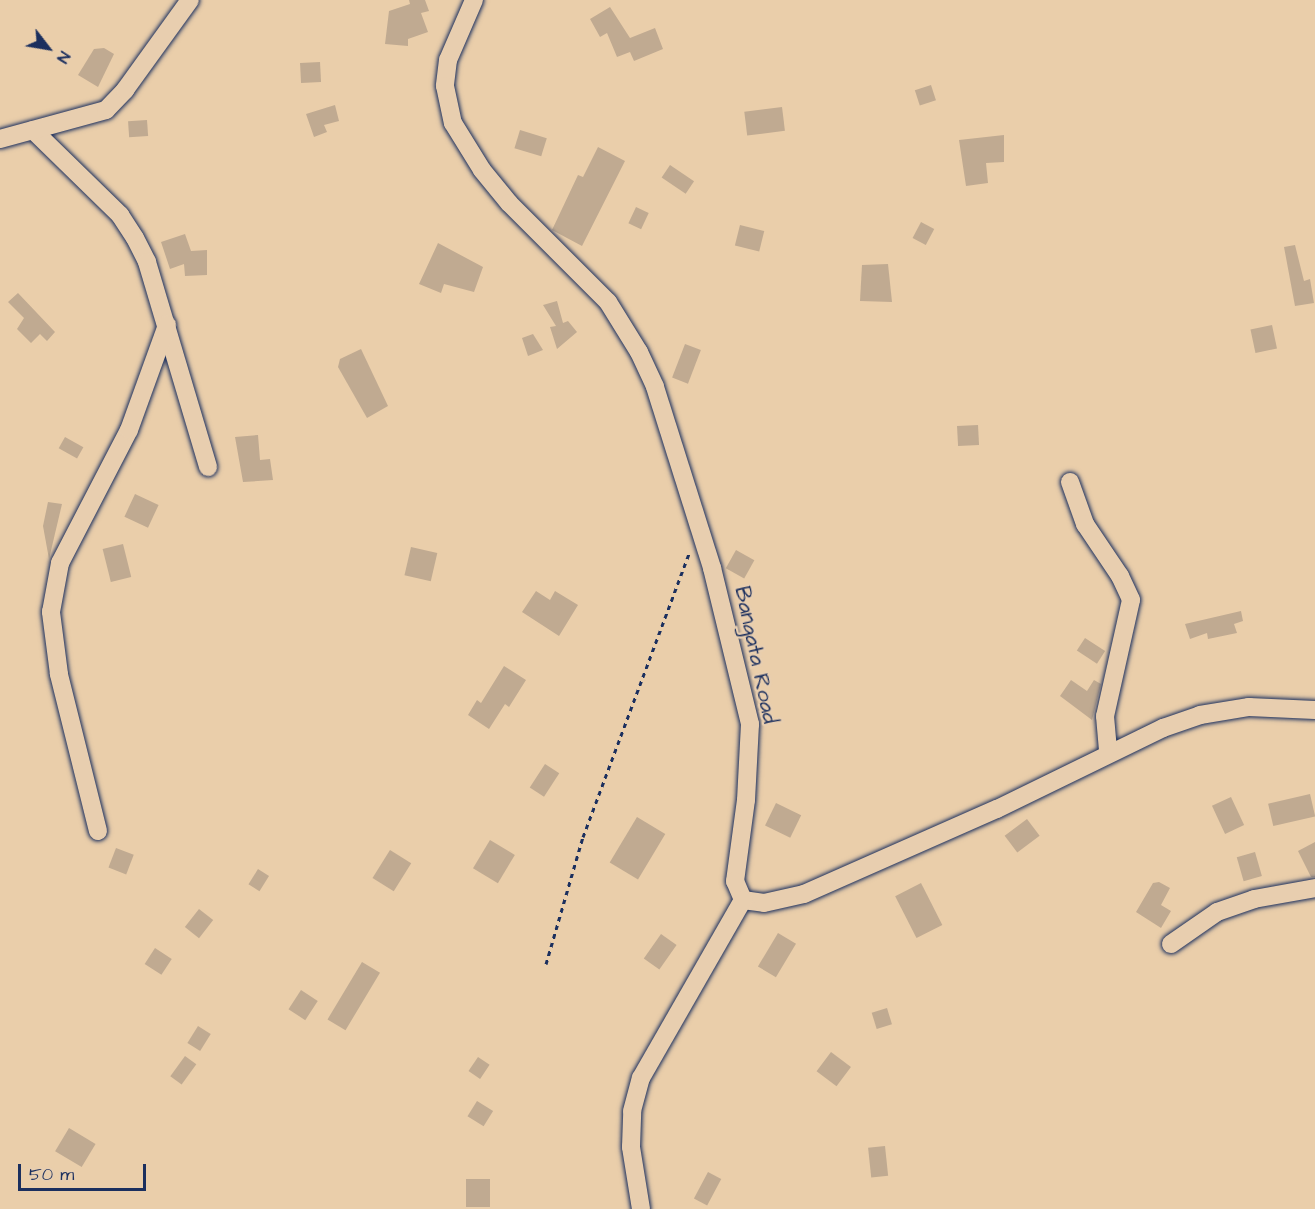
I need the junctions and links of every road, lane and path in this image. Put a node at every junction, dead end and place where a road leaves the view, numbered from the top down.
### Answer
1 (190, 0) edge
2 (474, 0) edge
3 (33, 130) junction
4 (0, 139) edge
5 (167, 325) junction
6 (208, 467) dead end
7 (1070, 482) dead end
8 (698, 523) junction
9 (1315, 710) edge
10 (1107, 754) junction
11 (98, 831) dead end
12 (1315, 888) edge
13 (743, 900) junction
14 (1171, 944) dead end
15 (546, 964) dead end
16 (641, 1209) edge

1 - 3 street
2 - 8 street, Bangata Road
3 - 4 street
3 - 5 street
5 - 6 street
5 - 11 street
7 - 10 street
8 - 13 street, Bangata Road
8 - 15 path
9 - 10 street
10 - 13 street
12 - 14 street
13 - 16 street

